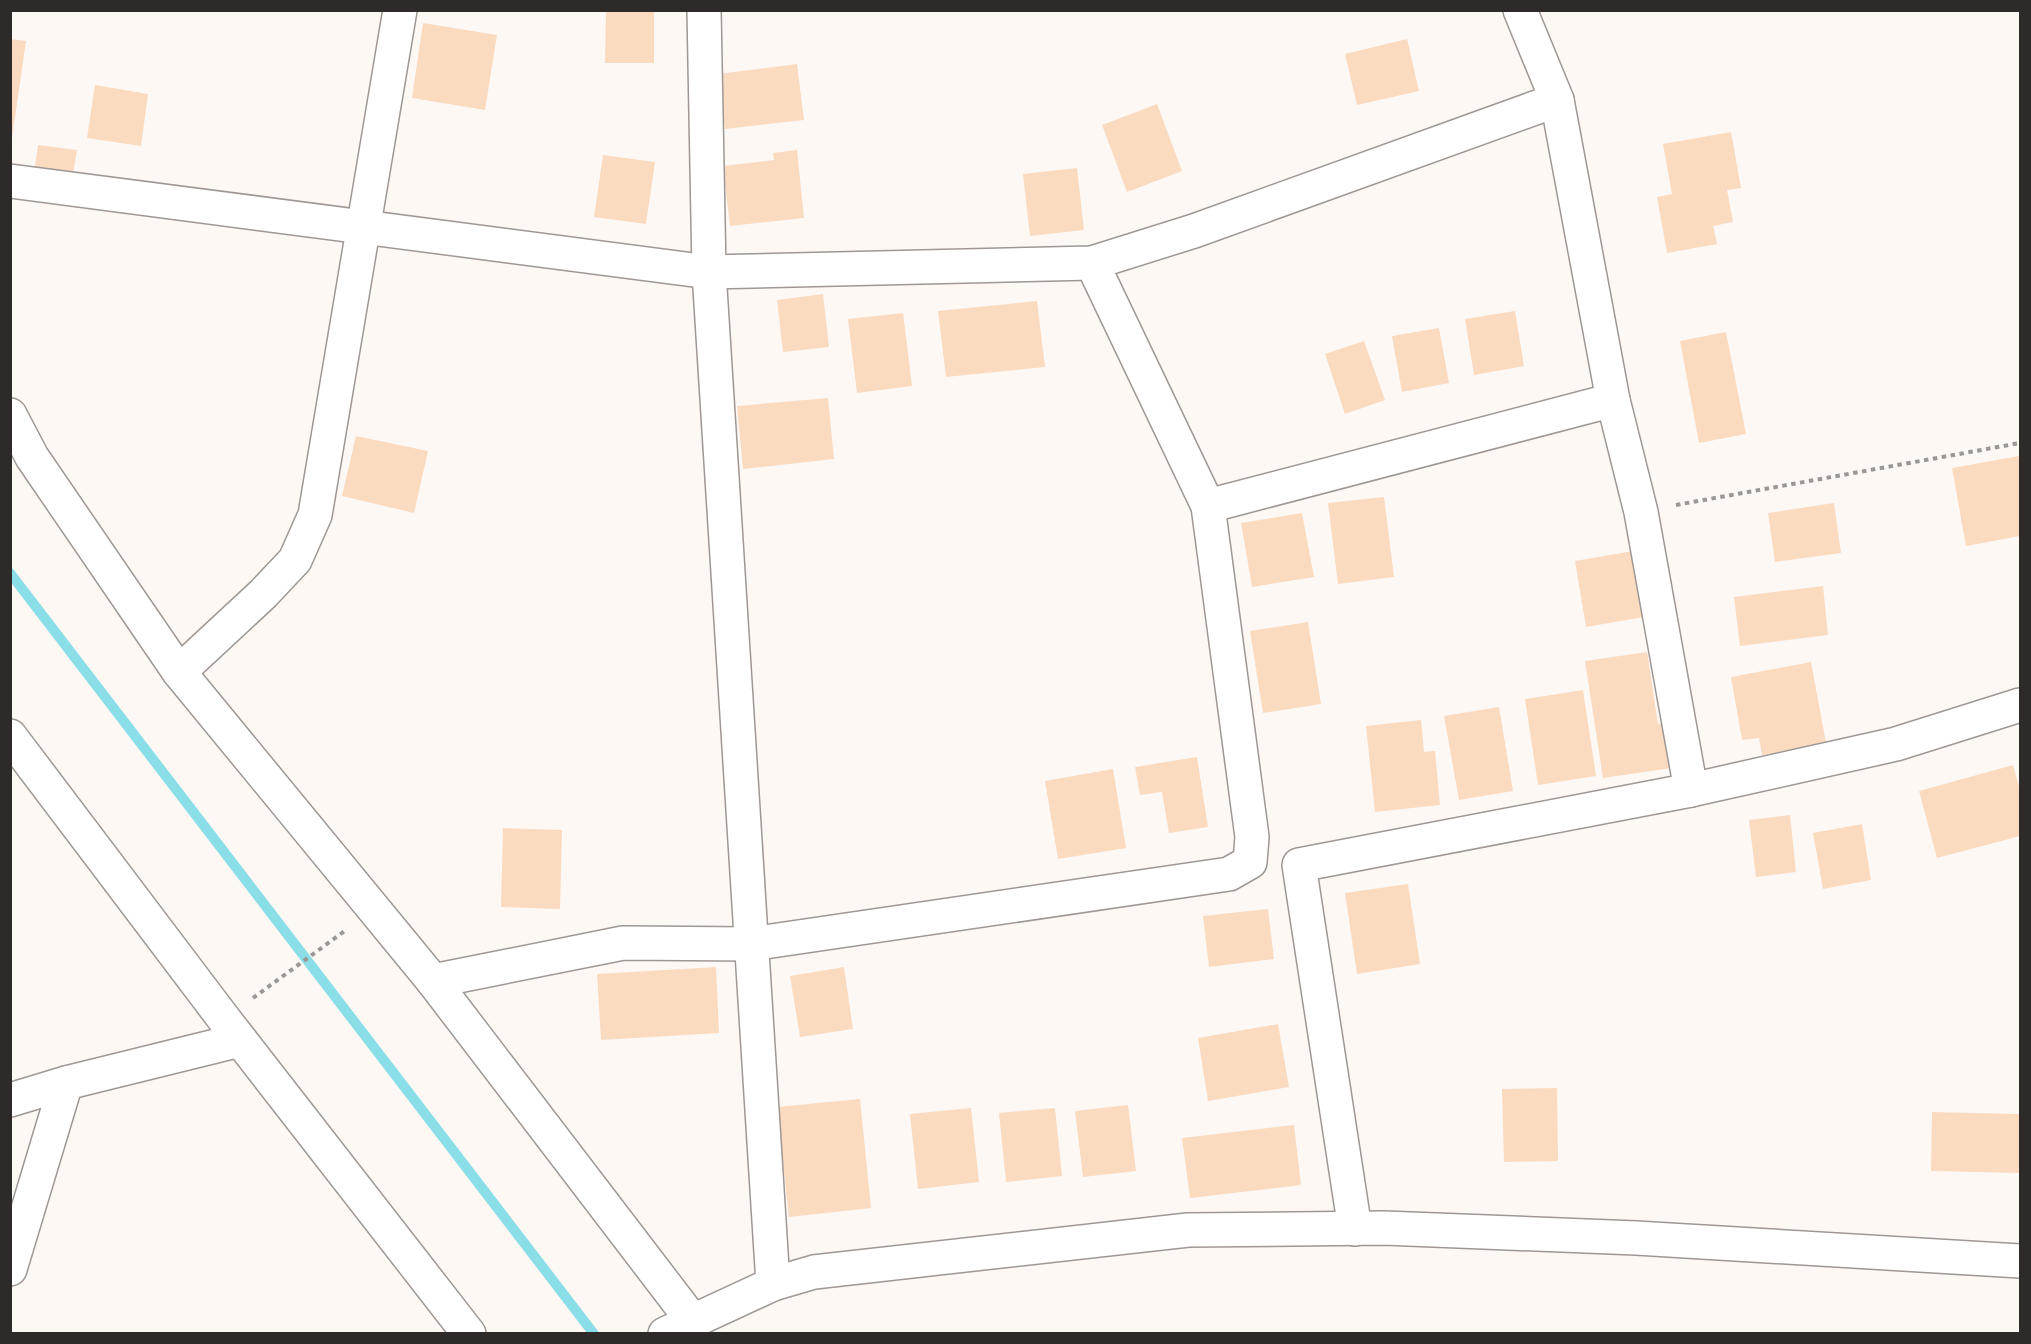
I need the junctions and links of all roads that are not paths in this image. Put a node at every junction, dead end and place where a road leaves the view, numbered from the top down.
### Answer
1 (400, 10) edge
2 (704, 10) edge
3 (1520, 10) edge
4 (1557, 99) junction
5 (10, 181) edge
6 (363, 227) junction
7 (1092, 263) junction
8 (709, 272) junction
9 (1613, 400) junction
10 (10, 415) edge
11 (1208, 506) junction
12 (179, 672) junction
13 (2020, 705) edge
14 (10, 736) edge
15 (1691, 790) junction
16 (751, 944) junction
17 (433, 981) junction
18 (232, 1030) junction
19 (66, 1083) junction
20 (10, 1100) edge
21 (1355, 1229) junction
22 (2020, 1261) edge
23 (10, 1269) edge
24 (773, 1284) junction
25 (678, 1327) edge
26 (469, 1334) edge

1 - 6 street
2 - 8 street
3 - 4 street
4 - 7 street
4 - 9 street
5 - 6 street
6 - 8 street
6 - 12 street
7 - 8 street
7 - 11 street
8 - 16 street
9 - 11 street
9 - 15 street
10 - 12 street
11 - 16 street
12 - 17 street
13 - 15 street
14 - 18 street
15 - 21 street
16 - 17 street
16 - 24 street
17 - 25 street
18 - 19 street
18 - 26 street
19 - 20 street
19 - 23 street
21 - 22 street
21 - 24 street
24 - 25 street

